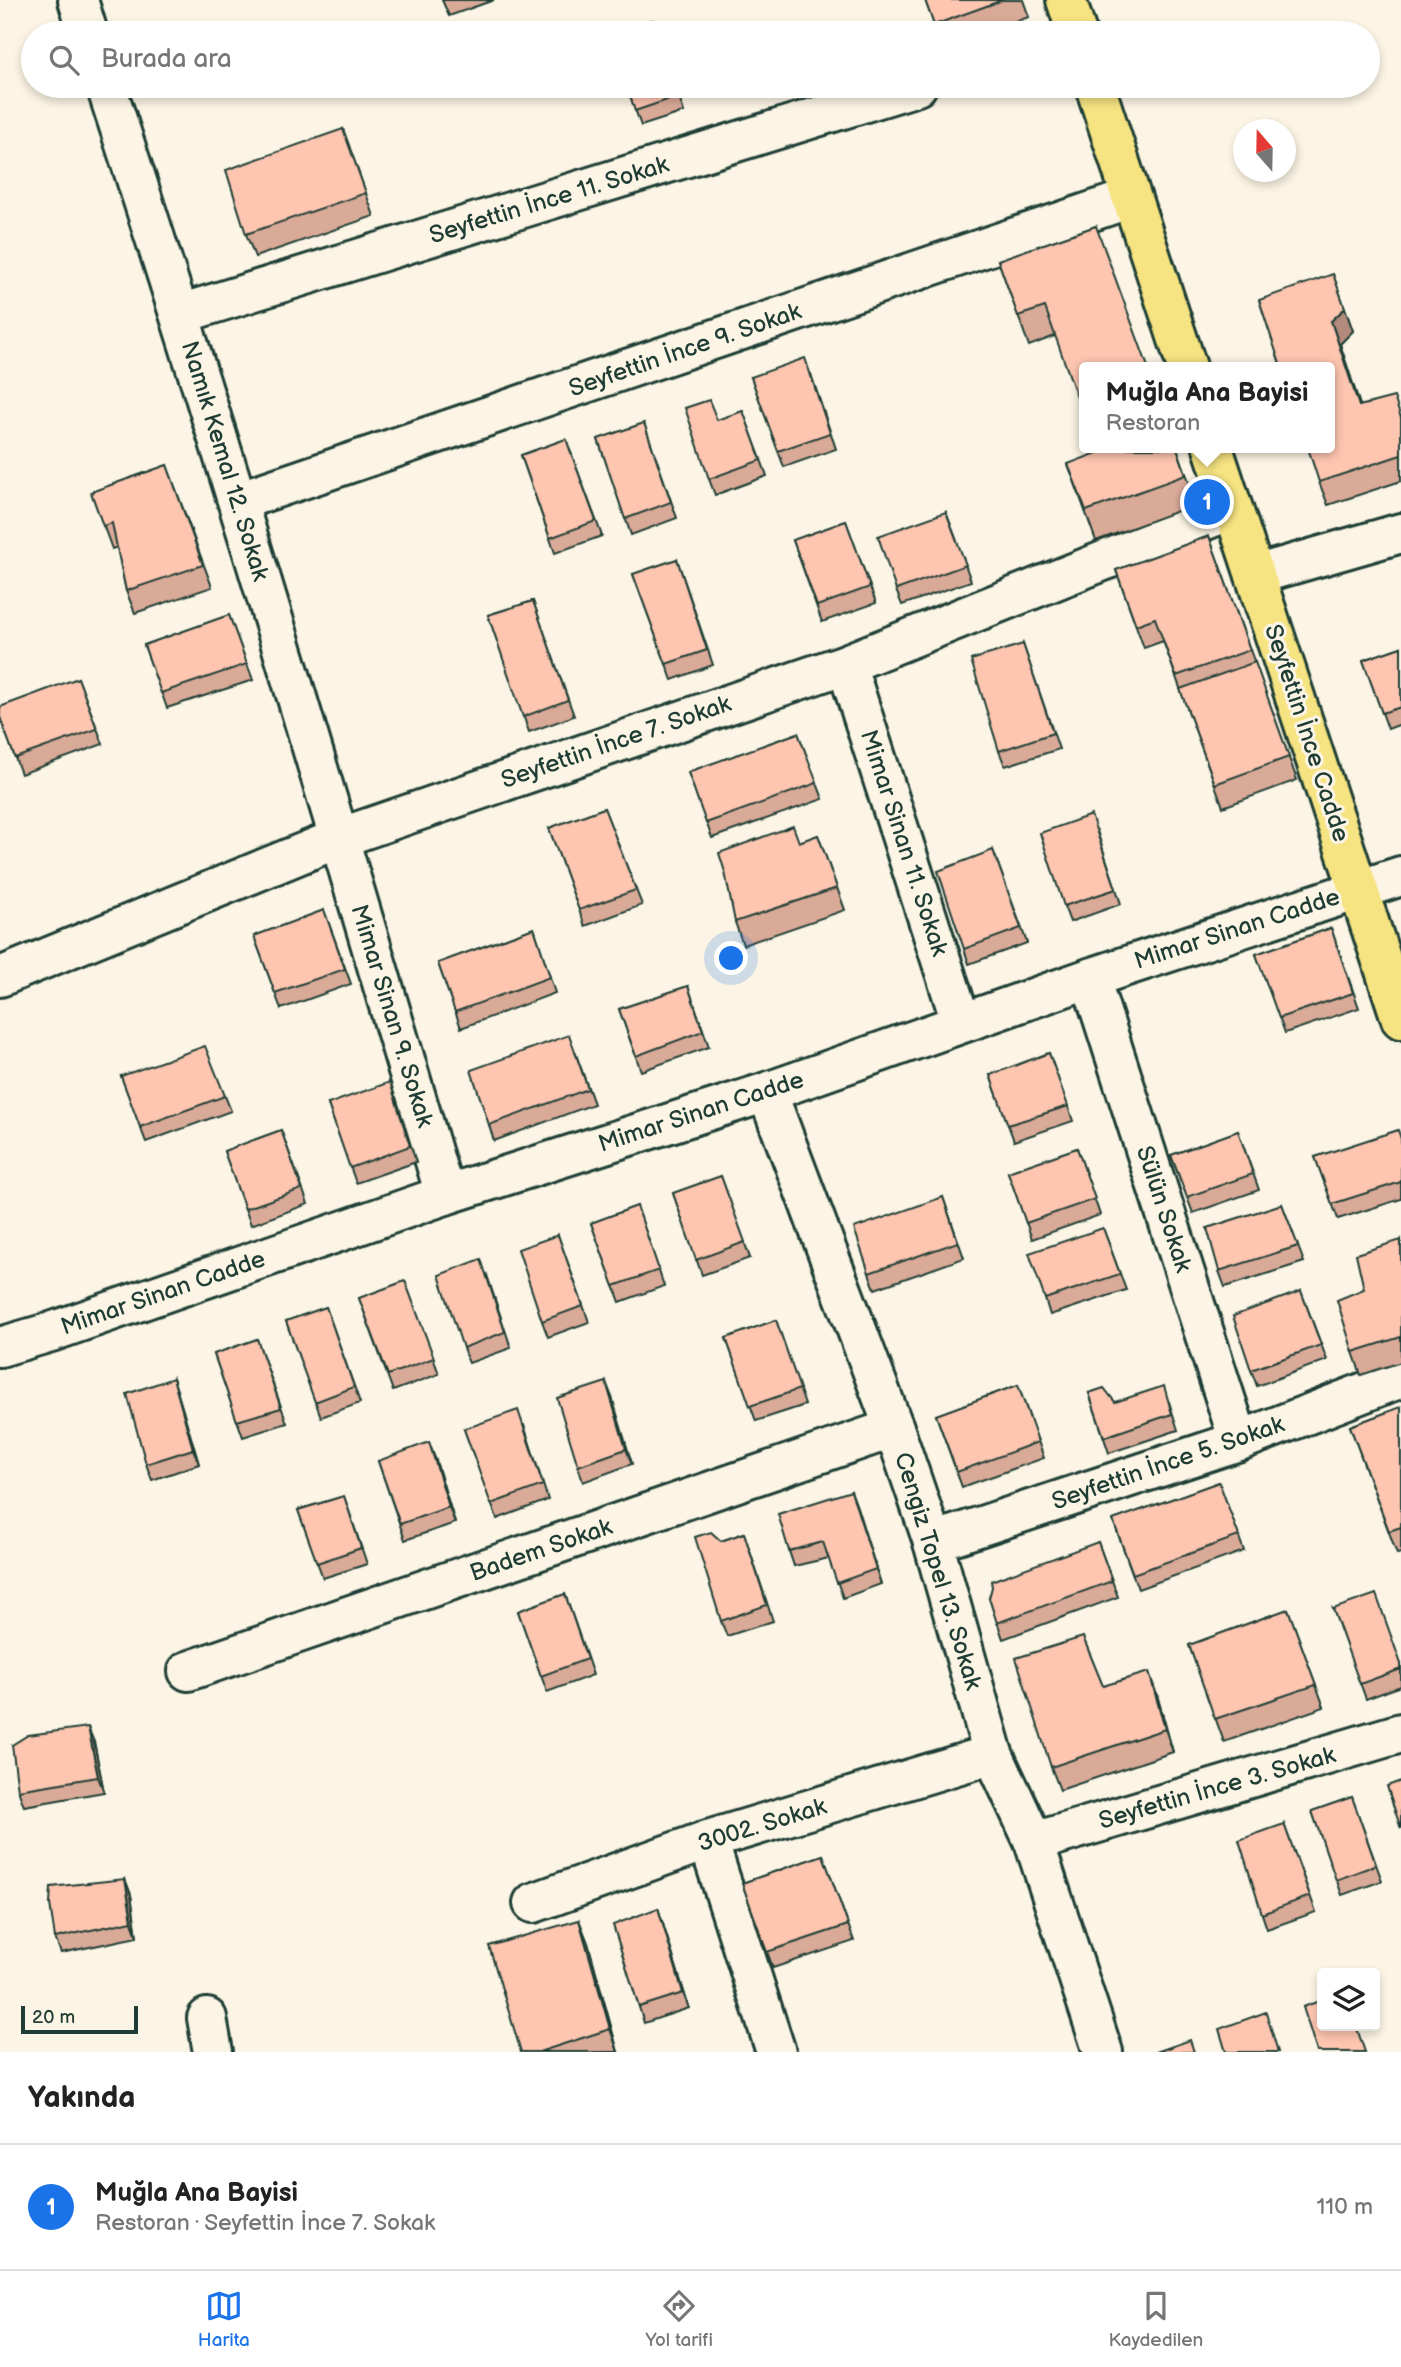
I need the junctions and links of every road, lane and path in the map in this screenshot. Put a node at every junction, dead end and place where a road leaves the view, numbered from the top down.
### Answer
1 (78, 0) edge
2 (1066, 0) edge
3 (84, 21) edge
4 (1073, 21) edge
5 (110, 98) edge
6 (878, 98) edge
7 (1099, 98) edge
8 (1131, 198) junction
9 (180, 314) junction
10 (1185, 362) edge
11 (1215, 453) edge
12 (238, 501) junction
13 (1234, 509) junction
14 (1401, 533) edge
15 (1255, 575) junction
16 (846, 664) junction
17 (339, 838) junction
18 (1401, 876) edge
19 (1359, 890) junction
20 (0, 977) edge
21 (1090, 978) junction
22 (1401, 1019) edge
23 (961, 1022) junction
24 (767, 1092) junction
25 (446, 1195) junction
26 (0, 1347) edge
27 (1401, 1378) edge
28 (894, 1428) junction
29 (1239, 1441) junction
30 (933, 1542) junction
31 (188, 1671) dead end
32 (1401, 1734) edge
33 (993, 1754) junction
34 (708, 1840) junction
35 (1034, 1842) junction
36 (533, 1903) dead end
37 (776, 2052) edge
38 (1103, 2052) edge

1 - 3 street
2 - 4 main road
5 - 9 street, Namık Kemal 12. Sokak
6 - 9 street, Seyfettin İnce 11. Sokak
7 - 8 main road
8 - 10 main road
8 - 12 street, Seyfettin İnce 9. Sokak
9 - 12 street, Namık Kemal 12. Sokak
11 - 13 main road, Seyfettin İnce Cadde
12 - 17 street, Namık Kemal 12. Sokak
13 - 15 main road, Seyfettin İnce Cadde
13 - 16 street, Seyfettin İnce 7. Sokak
14 - 15 street
15 - 19 main road, Seyfettin İnce Cadde
16 - 17 street, Seyfettin İnce 7. Sokak
16 - 23 street, Mimar Sinan 11. Sokak
17 - 20 street, Seyfettin İnce 7. Sokak
17 - 25 street, Mimar Sinan 9. Sokak
18 - 19 street, Mimar Sinan Cadde
19 - 21 street, Mimar Sinan Cadde
19 - 22 main road, Seyfettin İnce Cadde
21 - 23 street, Mimar Sinan Cadde
21 - 29 street, Sülün Sokak
23 - 24 street, Mimar Sinan Cadde
24 - 25 street, Mimar Sinan Cadde
24 - 28 street, Cengiz Topel 13. Sokak
25 - 26 street, Mimar Sinan Cadde
27 - 29 street, Seyfettin İnce 5. Sokak
28 - 30 street, Cengiz Topel 13. Sokak
28 - 31 street, Badem Sokak
29 - 30 street, Seyfettin İnce 5. Sokak
30 - 33 street, Cengiz Topel 13. Sokak
32 - 35 street, Seyfettin İnce 3. Sokak
33 - 34 street, 3002. Sokak
33 - 35 street, Cengiz Topel 13. Sokak
34 - 36 street, 3002. Sokak
34 - 37 street
35 - 38 street, Cengiz Topel 13. Sokak

